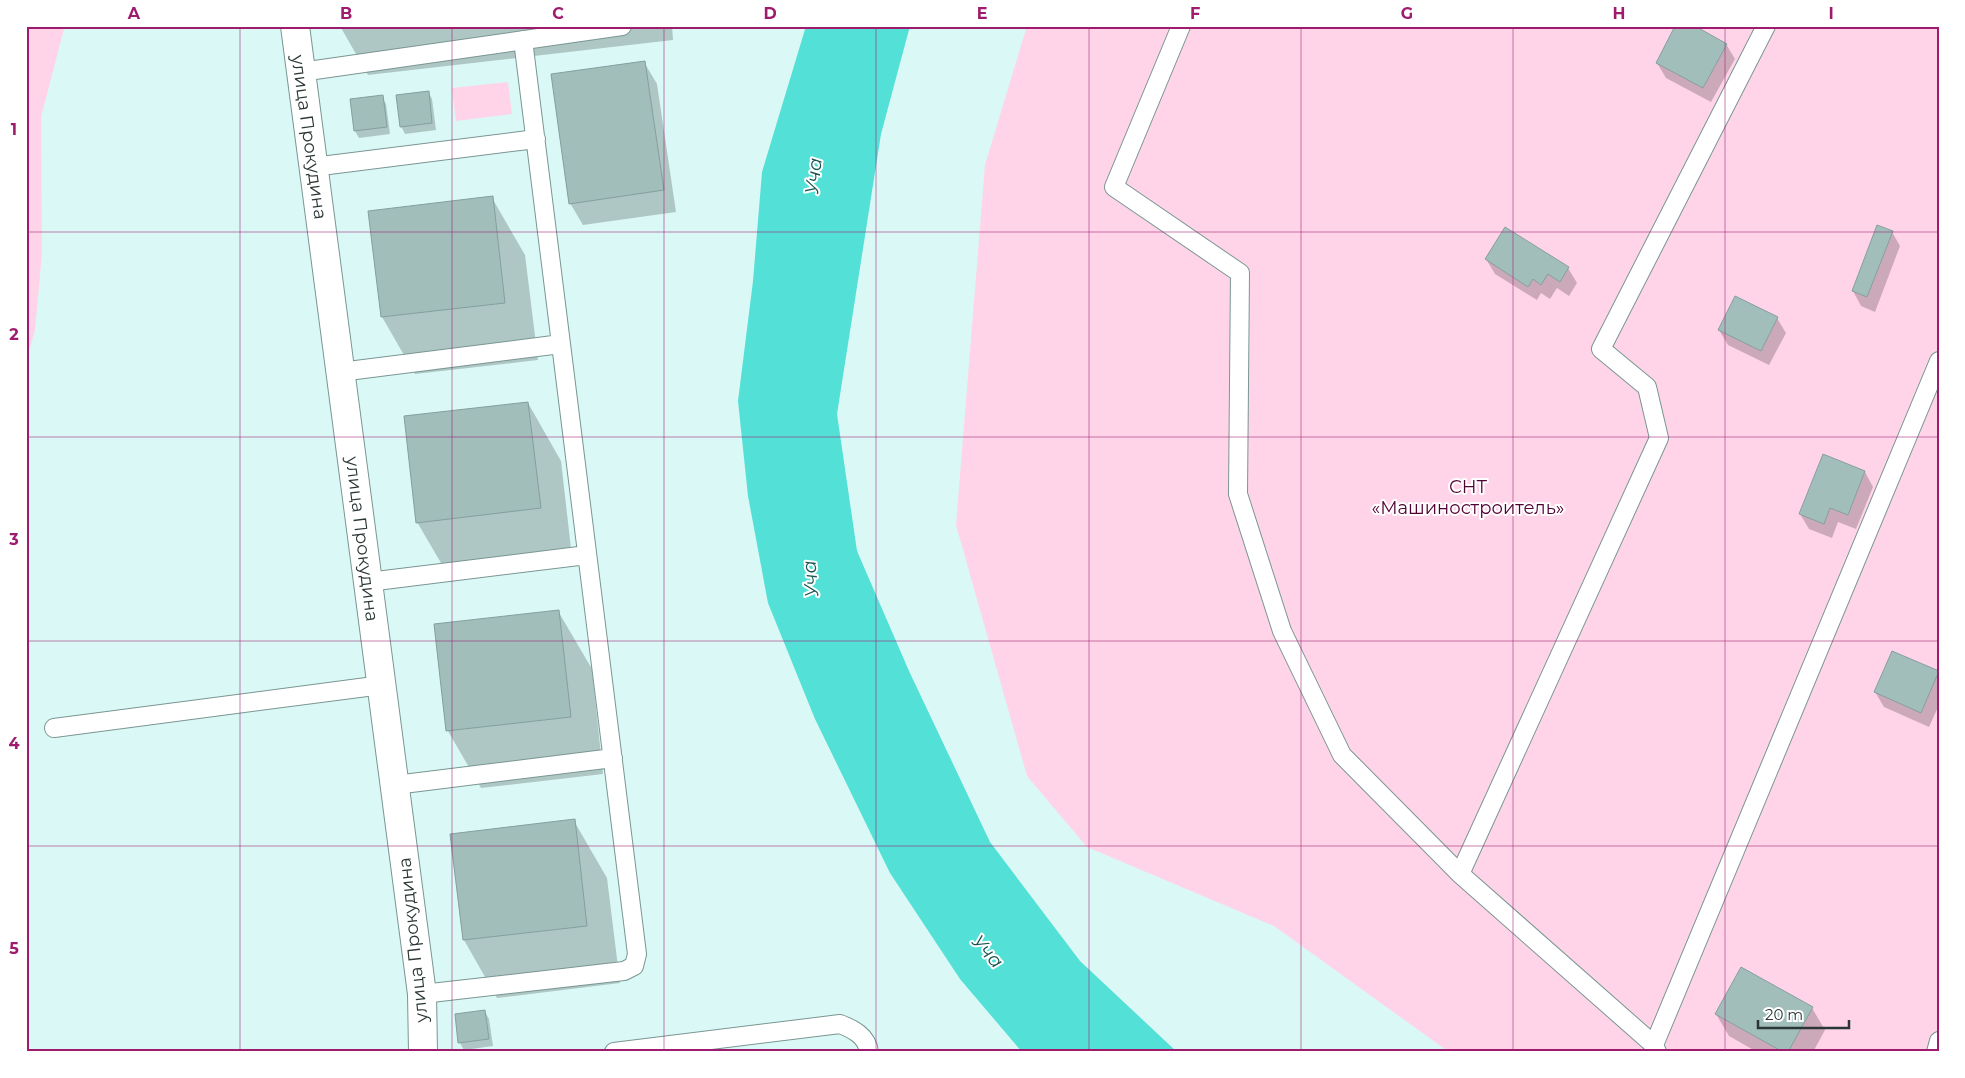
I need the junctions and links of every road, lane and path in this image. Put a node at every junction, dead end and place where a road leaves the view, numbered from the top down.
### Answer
1 (295, 26) edge
2 (622, 26) edge
3 (1181, 26) edge
4 (1766, 26) edge
5 (523, 40) junction
6 (301, 72) junction
7 (536, 139) junction
8 (313, 167) junction
9 (561, 344) junction
10 (1939, 361) edge
11 (340, 372) junction
12 (588, 555) junction
13 (368, 582) junction
14 (382, 685) junction
15 (54, 728) dead end
16 (613, 758) junction
17 (395, 785) junction
18 (1460, 874) junction
19 (422, 994) junction
20 (1939, 1042) edge
21 (1656, 1049) edge
22 (424, 1052) edge
23 (614, 1052) edge
24 (869, 1052) edge
25 (1936, 1052) edge

1 - 6 street, улица Прокудина
2 - 5 lane
3 - 18 lane
4 - 18 lane
5 - 6 lane
5 - 7 lane
6 - 8 street, улица Прокудина
7 - 8 lane
7 - 9 lane
8 - 11 street, улица Прокудина
9 - 11 lane
9 - 12 lane
10 - 21 lane
11 - 13 street, улица Прокудина
12 - 13 lane
12 - 16 lane
13 - 14 street, улица Прокудина
14 - 15 lane
14 - 17 street, улица Прокудина
16 - 17 lane
16 - 19 lane
17 - 19 street, улица Прокудина
18 - 21 lane
19 - 22 street, улица Прокудина
20 - 25 lane
23 - 24 lane

